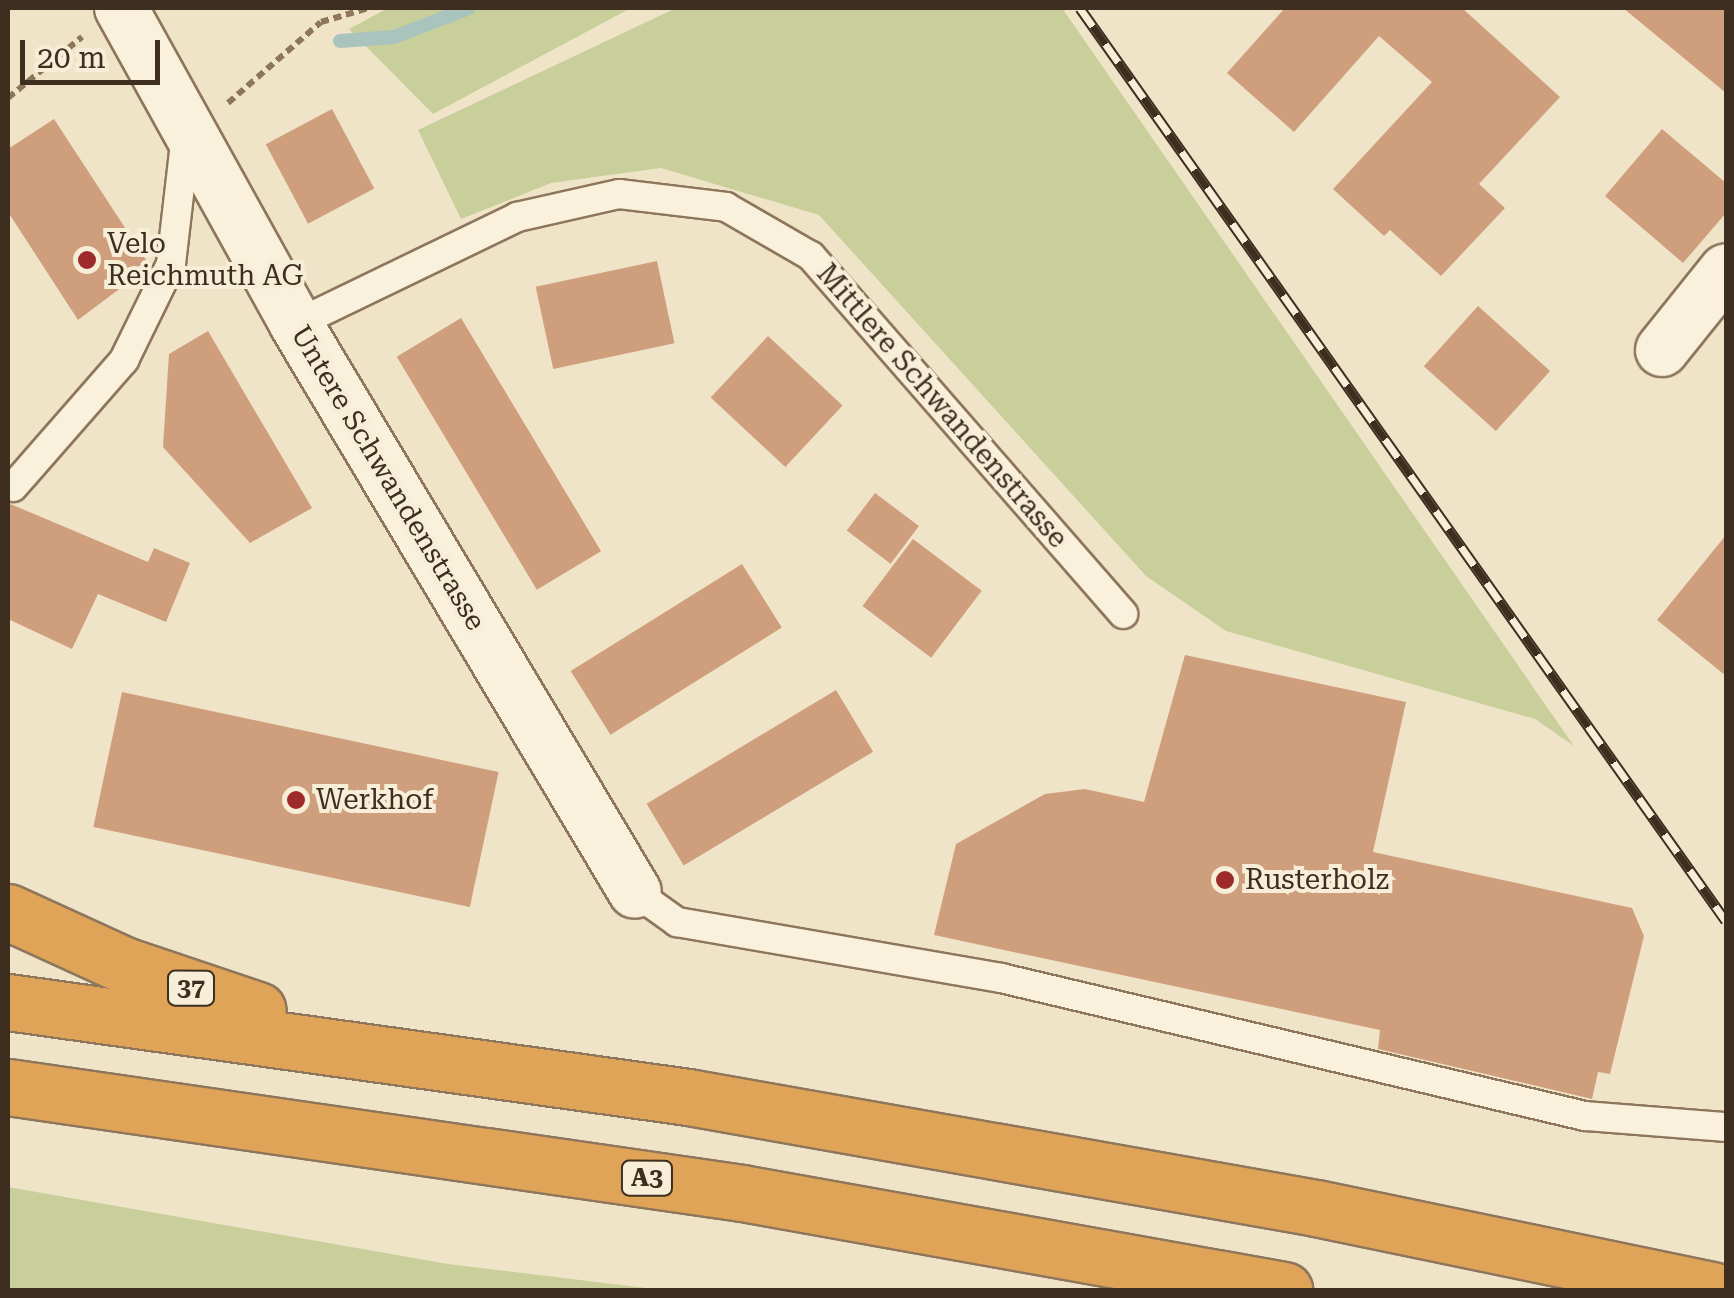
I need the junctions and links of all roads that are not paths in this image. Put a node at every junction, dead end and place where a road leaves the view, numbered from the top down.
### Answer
1 (105, 19) edge
2 (187, 133) junction
3 (1726, 270) edge
4 (296, 324) junction
5 (1662, 350) dead end
6 (13, 486) dead end
7 (1124, 614) dead end
8 (635, 892) joint
9 (8, 912) edge
10 (8, 1002) edge
11 (380, 1050) junction
12 (8, 1087) edge
13 (1726, 1126) edge
14 (1284, 1290) edge
15 (1714, 1290) edge

1 - 2 street, Untere Schwandenstrasse
2 - 4 street, Untere Schwandenstrasse
2 - 6 lane
3 - 5 street
4 - 7 lane, Mittlere Schwandenstrasse
4 - 8 street, Untere Schwandenstrasse
8 - 13 lane
9 - 11 highway, 37
10 - 11 highway
11 - 15 highway
12 - 14 highway, A3

